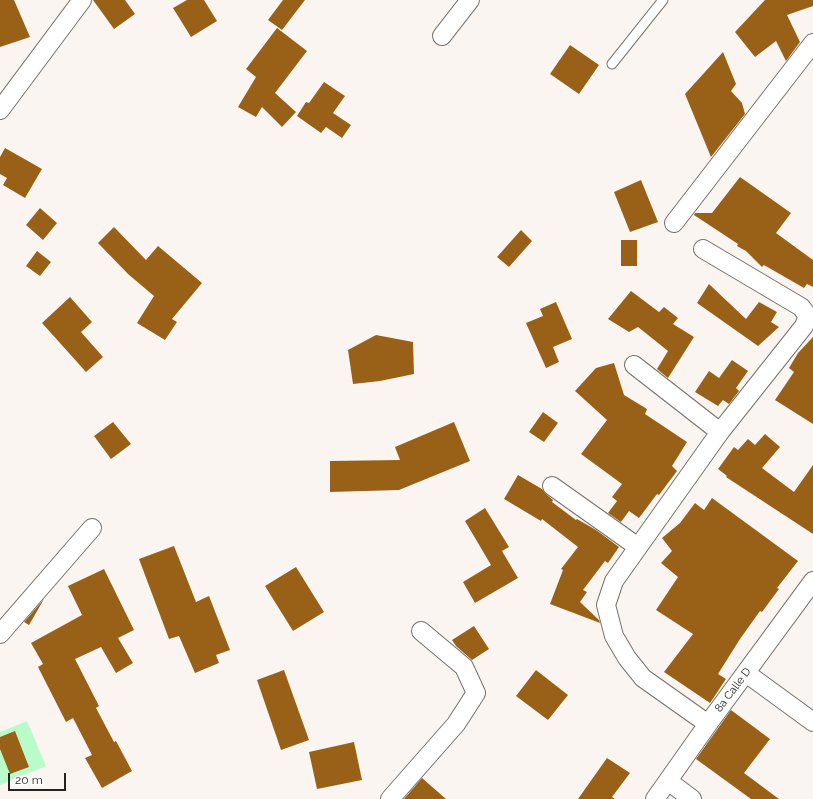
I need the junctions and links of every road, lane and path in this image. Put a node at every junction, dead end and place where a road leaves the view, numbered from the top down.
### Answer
1 (82, 0) edge
2 (470, 0) edge
3 (663, 0) edge
4 (442, 36) dead end
5 (813, 44) edge
6 (612, 64) dead end
7 (0, 110) edge
8 (674, 223) dead end
9 (703, 248) dead end
10 (634, 365) dead end
11 (720, 432) junction
12 (552, 486) dead end
13 (92, 528) dead end
14 (638, 548) junction
15 (813, 581) edge
16 (421, 631) dead end
17 (0, 634) edge
18 (746, 672) junction
19 (813, 722) edge
20 (708, 724) junction
21 (668, 781) junction
22 (390, 799) edge
23 (655, 799) edge
24 (692, 799) edge

1 - 7 street
2 - 4 street
3 - 6 lane
5 - 8 street
9 - 11 street
10 - 11 street
11 - 14 street
12 - 14 street
13 - 17 street
14 - 20 street
15 - 18 street, 8a Calle D
16 - 22 street
18 - 19 street
18 - 20 street, 8a Calle D
20 - 21 street, 8a Calle D
21 - 23 street, 8a Calle D
21 - 24 street

